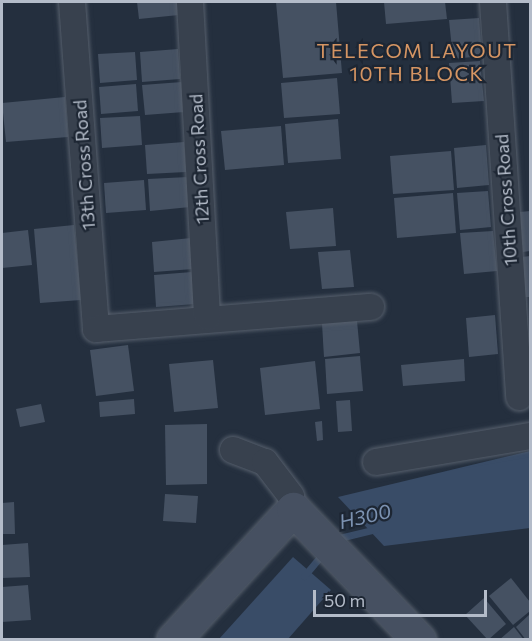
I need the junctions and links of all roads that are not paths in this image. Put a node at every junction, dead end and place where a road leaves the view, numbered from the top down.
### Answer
1 (72, 2) edge
2 (190, 2) edge
3 (493, 2) edge
4 (371, 307) dead end
5 (207, 317) junction
6 (519, 398) dead end
7 (531, 436) edge
8 (233, 450) dead end
9 (376, 462) dead end
10 (291, 496) dead end
11 (172, 639) edge
12 (419, 639) edge

1 - 5 street, 13th Cross Road
2 - 5 street, 12th Cross Road
3 - 6 street, 10th Cross Road
4 - 5 street
7 - 9 street
8 - 10 street
11 - 12 street

